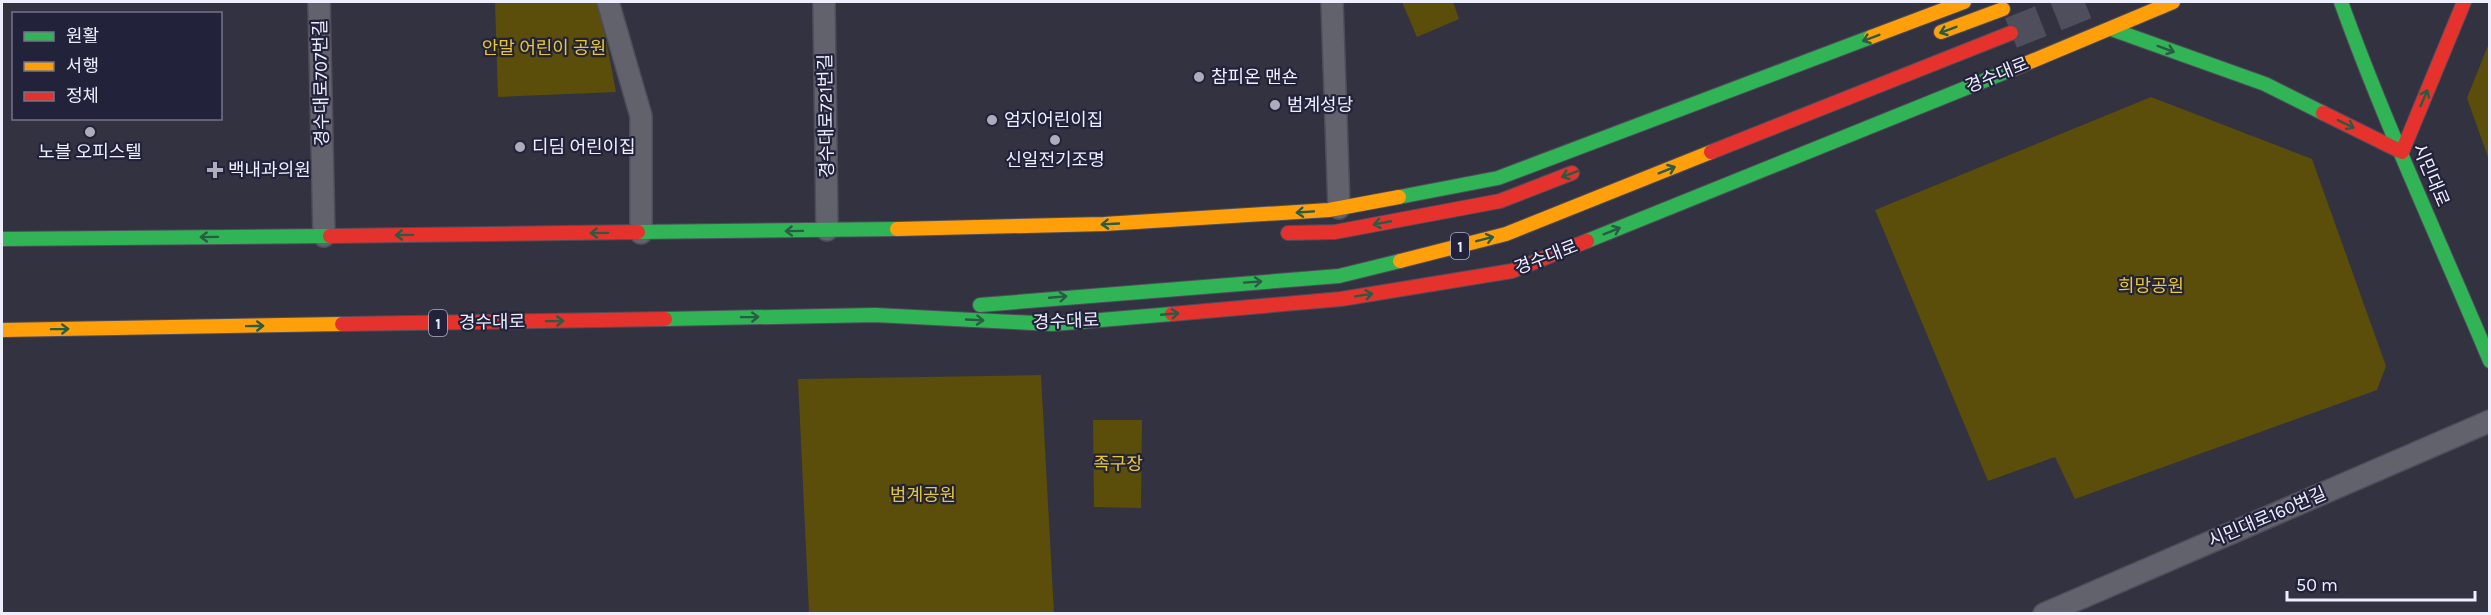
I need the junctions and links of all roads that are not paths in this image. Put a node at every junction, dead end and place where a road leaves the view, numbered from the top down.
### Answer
1 (319, 2) edge
2 (608, 2) edge
3 (824, 2) edge
4 (1332, 2) edge
5 (1964, 2) edge
6 (2173, 2) edge
7 (2341, 2) edge
8 (2464, 2) edge
9 (2002, 9) dead end
10 (2111, 29) junction
11 (2011, 33) tunnel mouth
12 (1924, 39) dead end
13 (2402, 152) junction
14 (1589, 167) dead end
15 (1339, 208) junction
16 (873, 230) junction
17 (827, 231) junction
18 (641, 233) junction
19 (1276, 234) dead end
20 (324, 236) junction
21 (2, 239) edge
22 (1088, 239) dead end
23 (875, 315) junction
24 (2, 330) edge
25 (2490, 362) edge
26 (2490, 421) edge
27 (2044, 614) edge

1 - 20 street, 경수대로707번길
2 - 18 street
3 - 17 street, 경수대로721번길
4 - 15 street
5 -> 15 main road
6 - 10 main road, 경수대로
7 - 13 main road, 시민대로
13 -> 8 main road
9 -> 12 main road
10 -> 13 main road
23 -> 10 main road, 경수대로
23 -> 11 main road, 경수대로 / 1
13 - 25 main road, 시민대로
14 -> 19 main road, 1
15 -> 16 main road
16 - 17 main road
16 - 22 main road
17 -> 18 main road
18 -> 20 main road
20 -> 21 main road
24 -> 23 main road, 경수대로 / 1
26 - 27 street, 시민대로160번길

